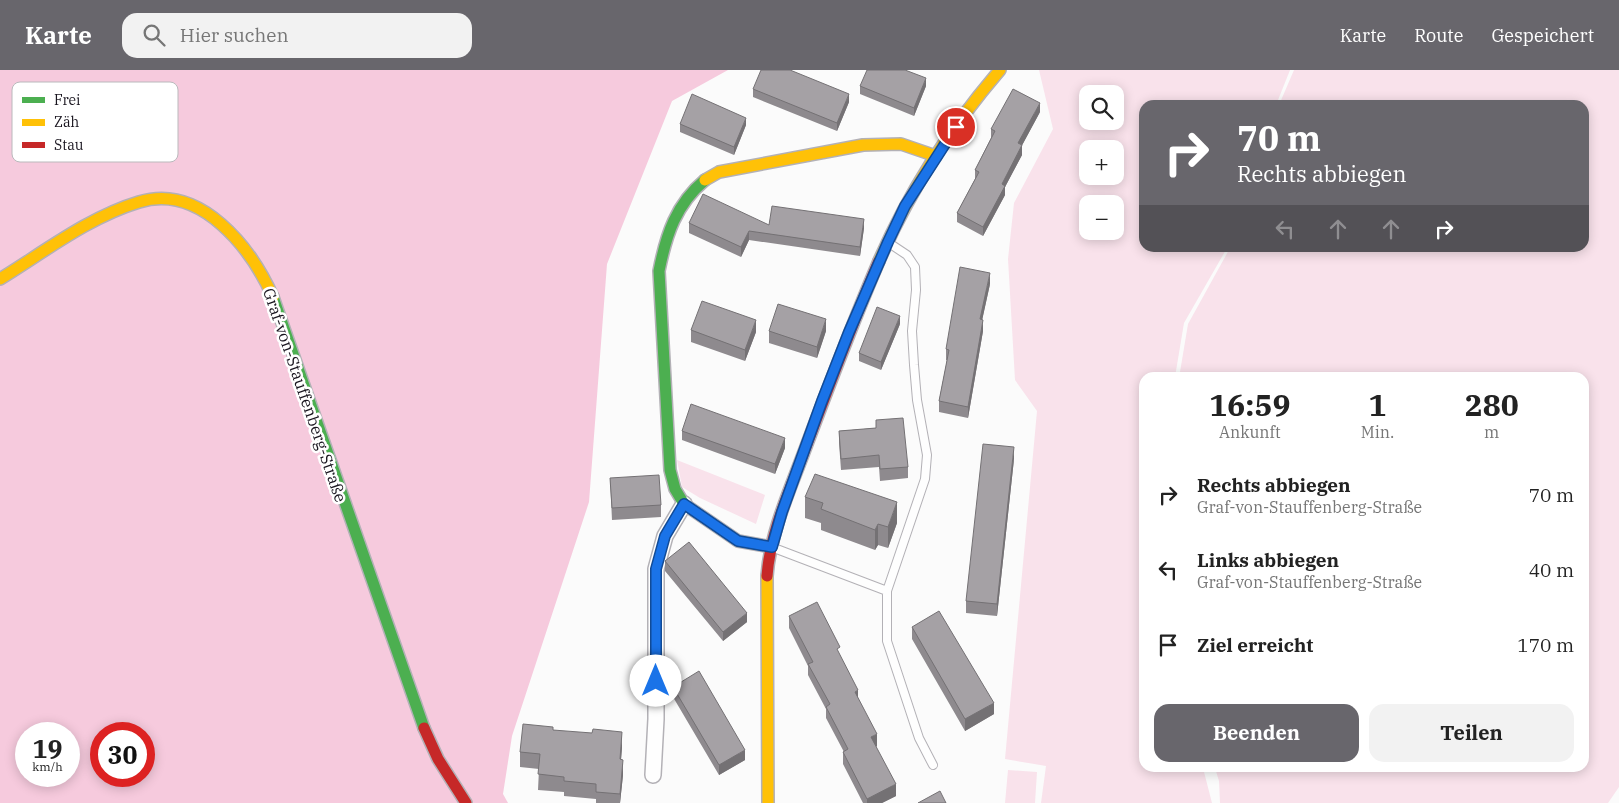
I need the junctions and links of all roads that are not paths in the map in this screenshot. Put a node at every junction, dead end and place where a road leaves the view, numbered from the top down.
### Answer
1 (1000, 70) edge
2 (936, 156) junction
3 (888, 242) junction
4 (0, 279) edge
5 (684, 504) junction
6 (772, 547) junction
7 (887, 591) junction
8 (933, 765) dead end
9 (653, 775) dead end
10 (466, 803) edge
11 (768, 803) edge

1 - 2 street
2 - 3 street
2 - 5 street
3 - 6 street
3 - 7 lane
4 - 10 street, Graf-von-Stauffenberg-Straße
5 - 6 street
5 - 9 street
6 - 7 lane
6 - 11 street
7 - 8 lane

